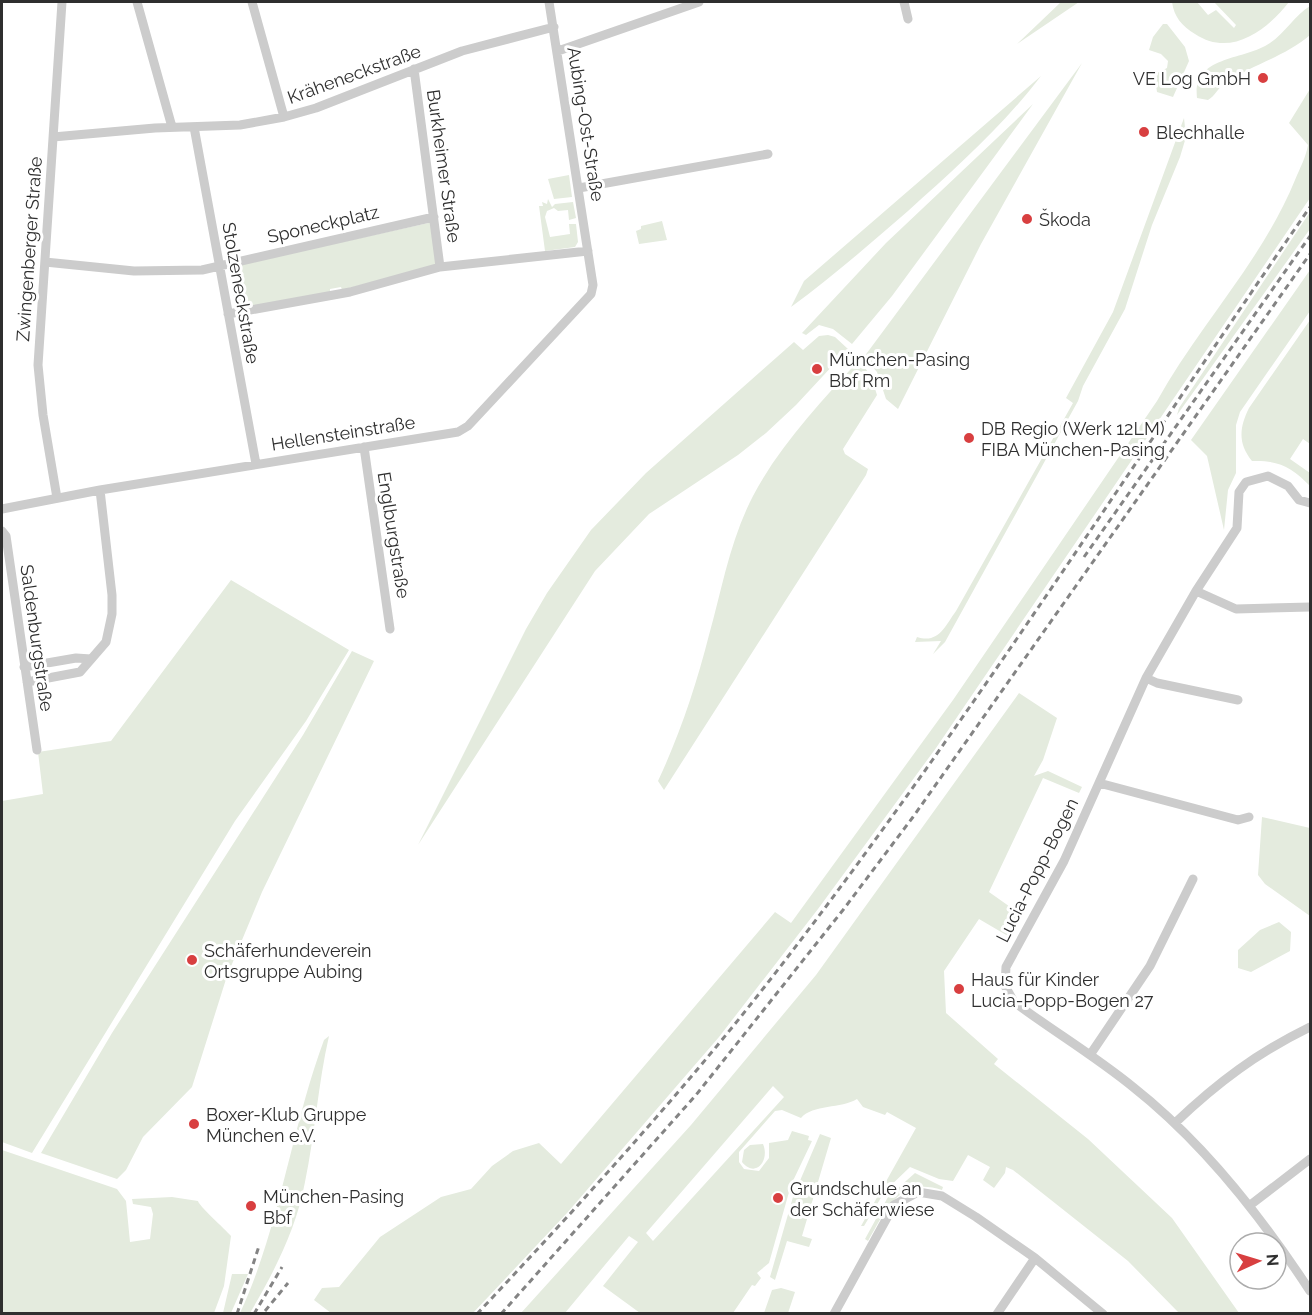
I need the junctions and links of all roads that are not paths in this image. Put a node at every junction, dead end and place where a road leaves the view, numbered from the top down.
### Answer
1 (62, 2) edge
2 (137, 2) edge
3 (252, 2) edge
4 (549, 2) edge
5 (699, 2) edge
6 (904, 2) edge
7 (908, 19) dead end
8 (554, 27) junction
9 (558, 51) junction
10 (414, 69) junction
11 (284, 117) junction
12 (172, 127) junction
13 (194, 127) junction
14 (53, 137) junction
15 (768, 154) dead end
16 (579, 188) junction
17 (434, 217) junction
18 (588, 251) junction
19 (45, 262) junction
20 (219, 265) junction
21 (440, 267) junction
22 (228, 314) junction
23 (364, 447) junction
24 (256, 464) junction
25 (100, 490) junction
26 (57, 498) junction
27 (1311, 503) edge
28 (2, 509) edge
29 (2, 531) edge
30 (1196, 591) junction
31 (1311, 607) edge
32 (390, 629) dead end
33 (91, 659) junction
34 (24, 667) junction
35 (1146, 678) junction
36 (27, 682) junction
37 (1238, 700) dead end
38 (37, 750) dead end
39 (1099, 783) junction
40 (1249, 817) dead end
41 (1193, 879) dead end
42 (1311, 1027) edge
43 (1090, 1055) junction
44 (1175, 1124) junction
45 (1311, 1159) edge
46 (1249, 1206) junction
47 (1035, 1257) junction
48 (1311, 1291) edge
49 (834, 1314) edge
50 (997, 1314) edge
51 (1103, 1314) edge

1 - 14 street, Zwingenberger Straße
2 - 12 street
3 - 11 street
4 - 8 street, Aubing-Ost-Straße
5 - 9 street
6 - 7 street
8 - 9 street, Aubing-Ost-Straße
8 - 10 street, Kräheneckstraße
9 - 16 street, Aubing-Ost-Straße
10 - 11 street, Kräheneckstraße
10 - 17 street, Burkheimer Straße
11 - 13 street, Kräheneckstraße
12 - 13 street, Kräheneckstraße
12 - 14 street, Kräheneckstraße
13 - 20 street, Stolzeneckstraße
14 - 19 street, Zwingenberger Straße
15 - 16 street
16 - 18 street, Aubing-Ost-Straße
17 - 20 street, Sponeckplatz
17 - 21 street, Burkheimer Straße
18 - 21 street
18 - 23 street, Hellensteinstraße
19 - 20 street, Sponeckplatz
19 - 26 street, Zwingenberger Straße
20 - 22 street, Stolzeneckstraße
21 - 22 street
22 - 24 street, Stolzeneckstraße
23 - 24 street, Hellensteinstraße
23 - 32 street, Englburgstraße
24 - 25 street, Hellensteinstraße
25 - 26 street, Hellensteinstraße
25 - 33 street
26 - 28 street, Hellensteinstraße
27 - 30 street, Lucia-Popp-Bogen
29 - 34 street, Saldenburgstraße
30 - 31 street
30 - 35 street, Lucia-Popp-Bogen
33 - 34 street
33 - 36 street
34 - 36 street, Saldenburgstraße
35 - 37 street
35 - 39 street, Lucia-Popp-Bogen
36 - 38 street, Saldenburgstraße
39 - 40 street
39 - 43 street, Lucia-Popp-Bogen
41 - 43 street
42 - 44 street
43 - 44 street, Lucia-Popp-Bogen
44 - 46 street, Lucia-Popp-Bogen
45 - 46 street
46 - 48 street, Lucia-Popp-Bogen
47 - 49 street
47 - 50 street
47 - 51 street

